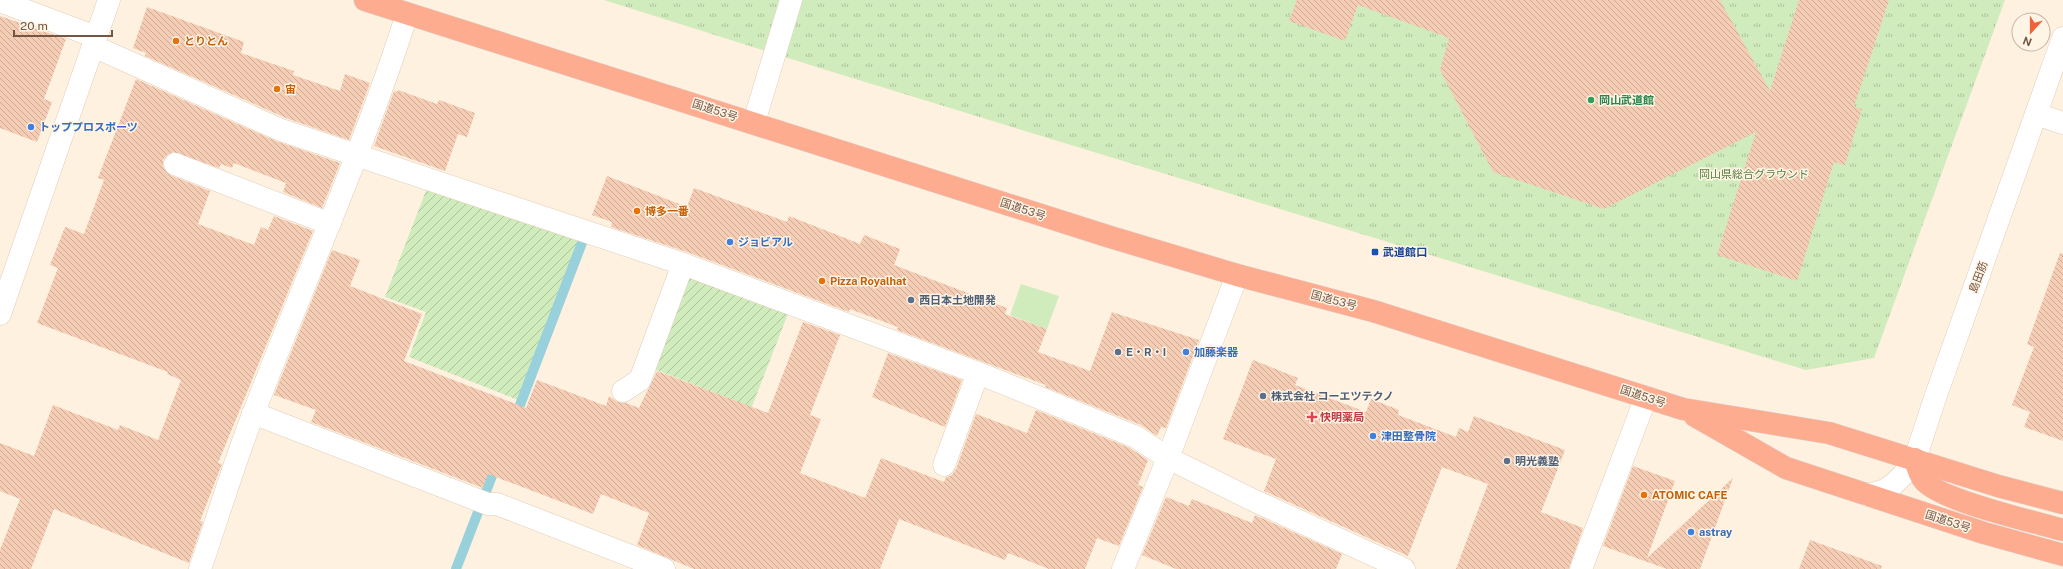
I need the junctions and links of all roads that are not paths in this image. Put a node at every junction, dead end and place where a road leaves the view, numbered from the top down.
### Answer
1 (109, 0) edge
2 (365, 0) edge
3 (791, 0) edge
4 (0, 1) edge
5 (407, 14) junction
6 (2063, 38) edge
7 (95, 41) junction
8 (2036, 114) junction
9 (754, 122) junction
10 (2063, 123) edge
11 (357, 156) junction
12 (176, 164) dead end
13 (330, 224) junction
14 (683, 264) junction
15 (1237, 275) junction
16 (0, 314) edge
17 (978, 372) junction
18 (624, 391) dead end
19 (1646, 397) junction
20 (1683, 410) junction
21 (253, 413) junction
22 (1168, 458) junction
23 (1915, 459) junction
24 (944, 466) dead end
25 (1867, 494) junction
26 (2063, 503) edge
27 (2063, 530) edge
28 (2063, 555) edge
29 (200, 569) edge
30 (664, 569) edge
31 (1123, 569) edge
32 (1404, 569) edge
33 (1581, 569) edge

1 - 7 street
2 - 5 highway, 国道53号
3 - 9 street
4 - 7 street
5 - 9 highway, 国道53号
5 - 11 street
6 - 8 street, 島田筋
7 - 11 street
7 - 16 street
8 - 10 street
8 - 23 street, 島田筋
9 - 15 highway, 国道53号
11 - 13 street
11 - 14 street
12 - 13 street
13 - 21 street
14 - 17 street
14 - 18 street
15 - 19 highway, 国道53号
15 - 22 street
17 - 22 street
17 - 24 street
19 - 20 highway, 国道53号
19 - 33 street
20 - 23 highway, 国道53号
20 - 25 highway, 国道53号
21 - 29 street
21 - 30 street
22 - 31 street
22 - 32 street
23 - 25 street, 島田筋
23 - 26 highway, 国道53号
23 - 27 highway
25 - 28 highway, 国道53号

